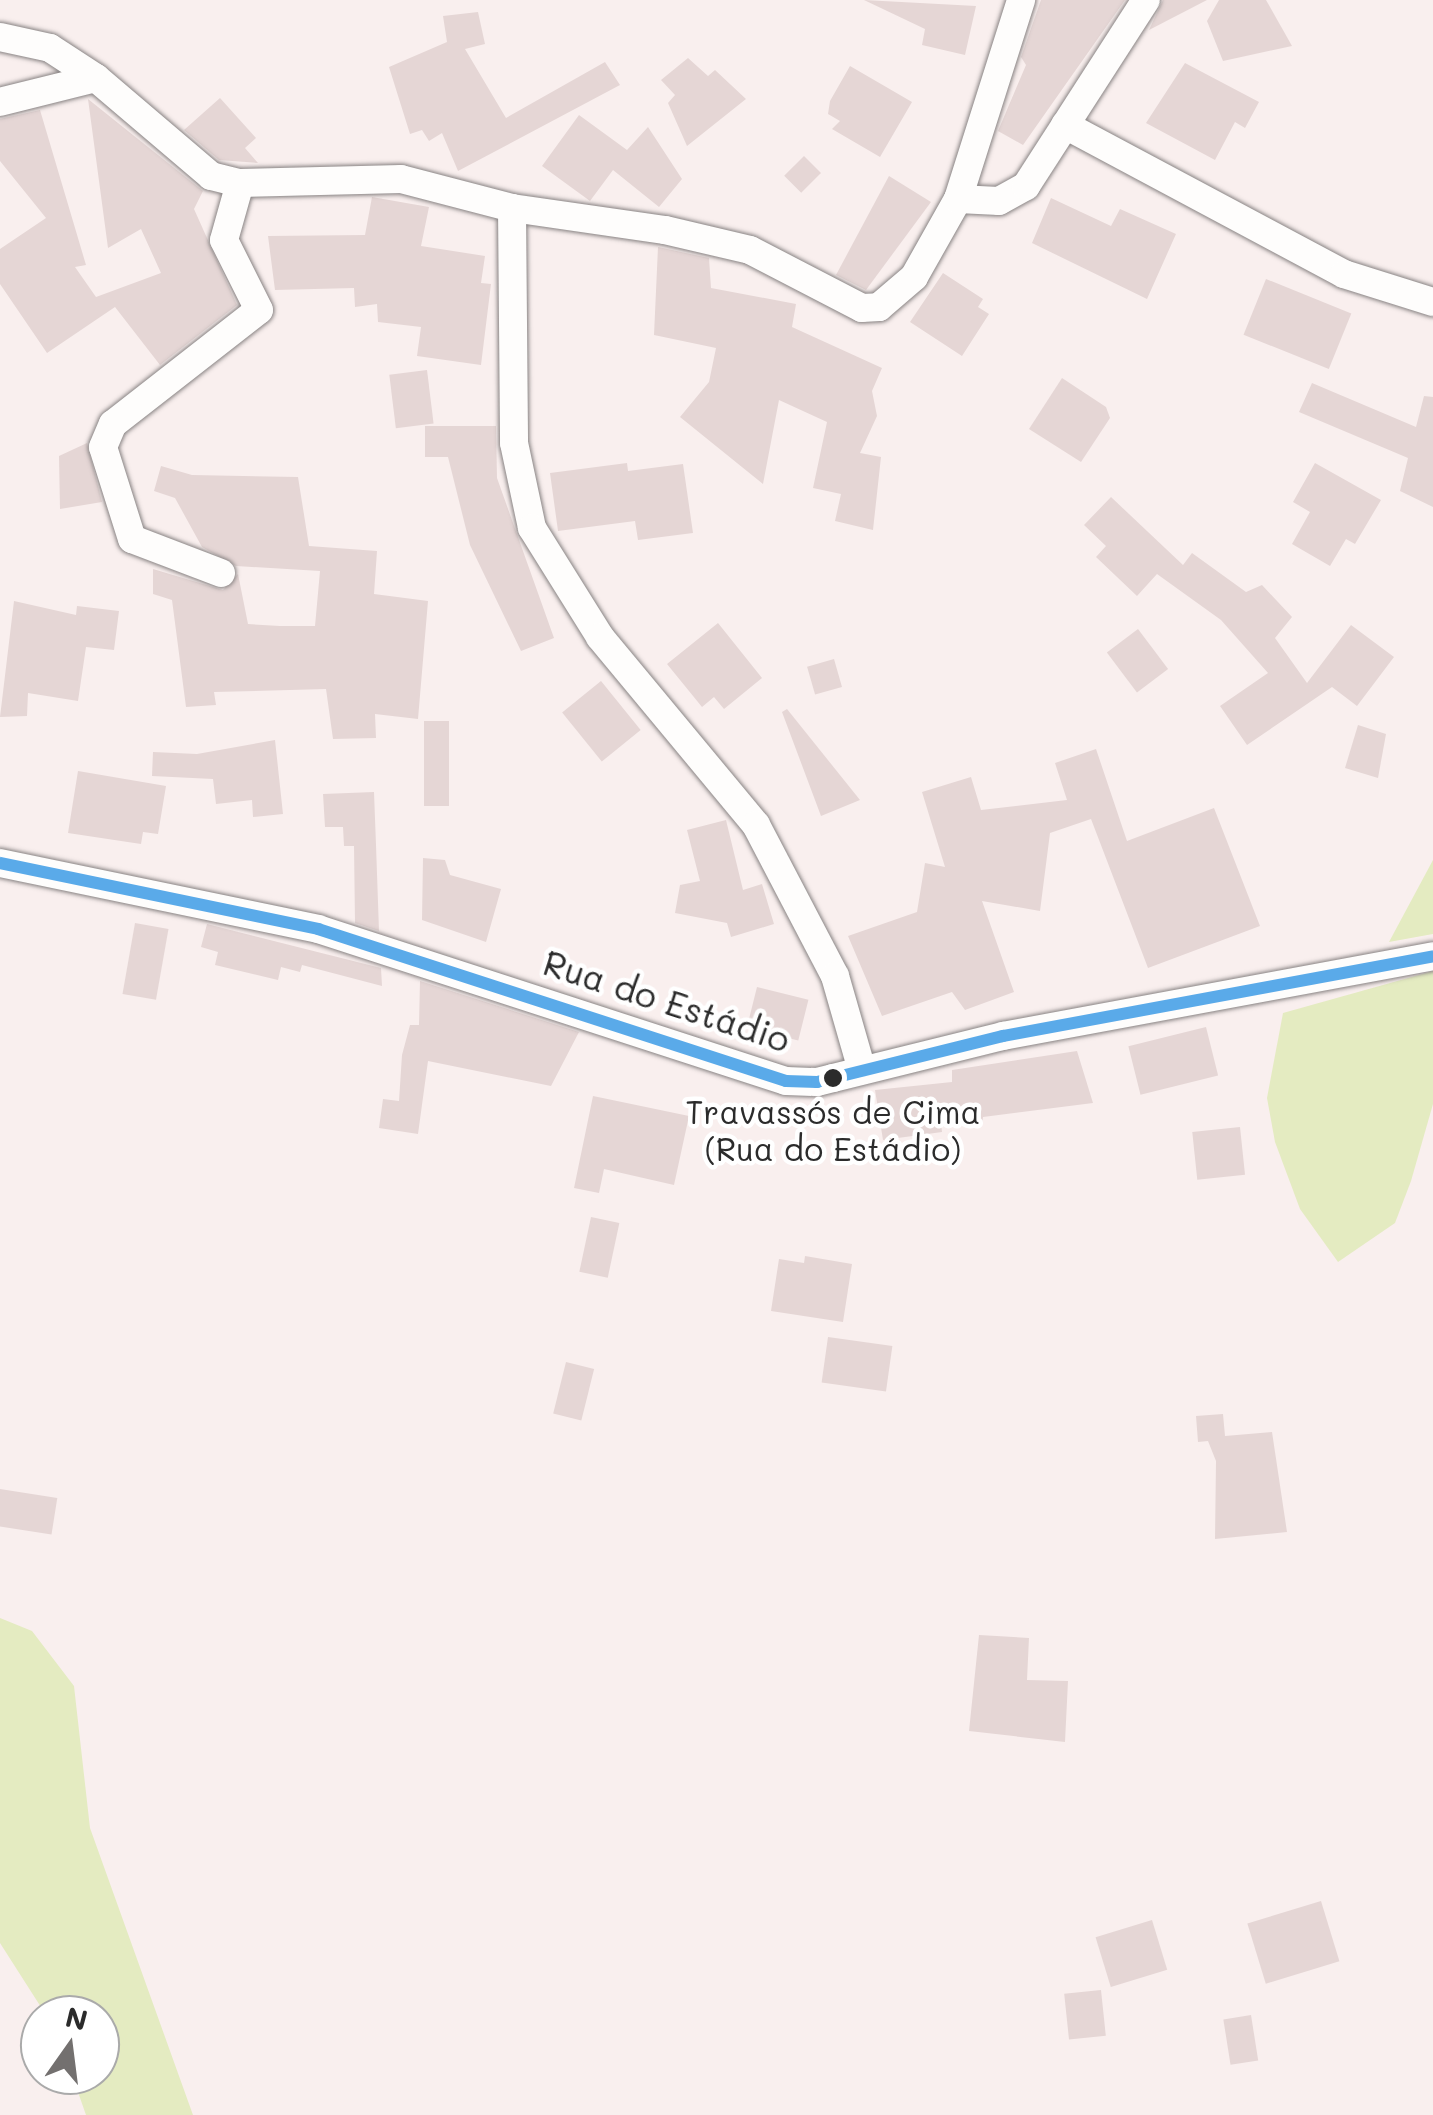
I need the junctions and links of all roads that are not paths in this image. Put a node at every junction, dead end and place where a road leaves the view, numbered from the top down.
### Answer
1 (1021, 0) edge
2 (1146, 0) edge
3 (0, 36) edge
4 (96, 78) junction
5 (0, 102) edge
6 (1066, 126) junction
7 (240, 183) junction
8 (958, 199) junction
9 (512, 208) junction
10 (1433, 302) edge
11 (220, 573) dead end
12 (0, 864) edge
13 (1433, 956) edge
14 (862, 1070) junction

1 - 8 street
2 - 6 street
3 - 4 street
4 - 5 street
4 - 7 street
6 - 8 street
6 - 10 street
7 - 9 street
7 - 11 street
8 - 9 street
9 - 14 street
12 - 14 street, Rua do Estádio
13 - 14 street, Rua do Estádio

